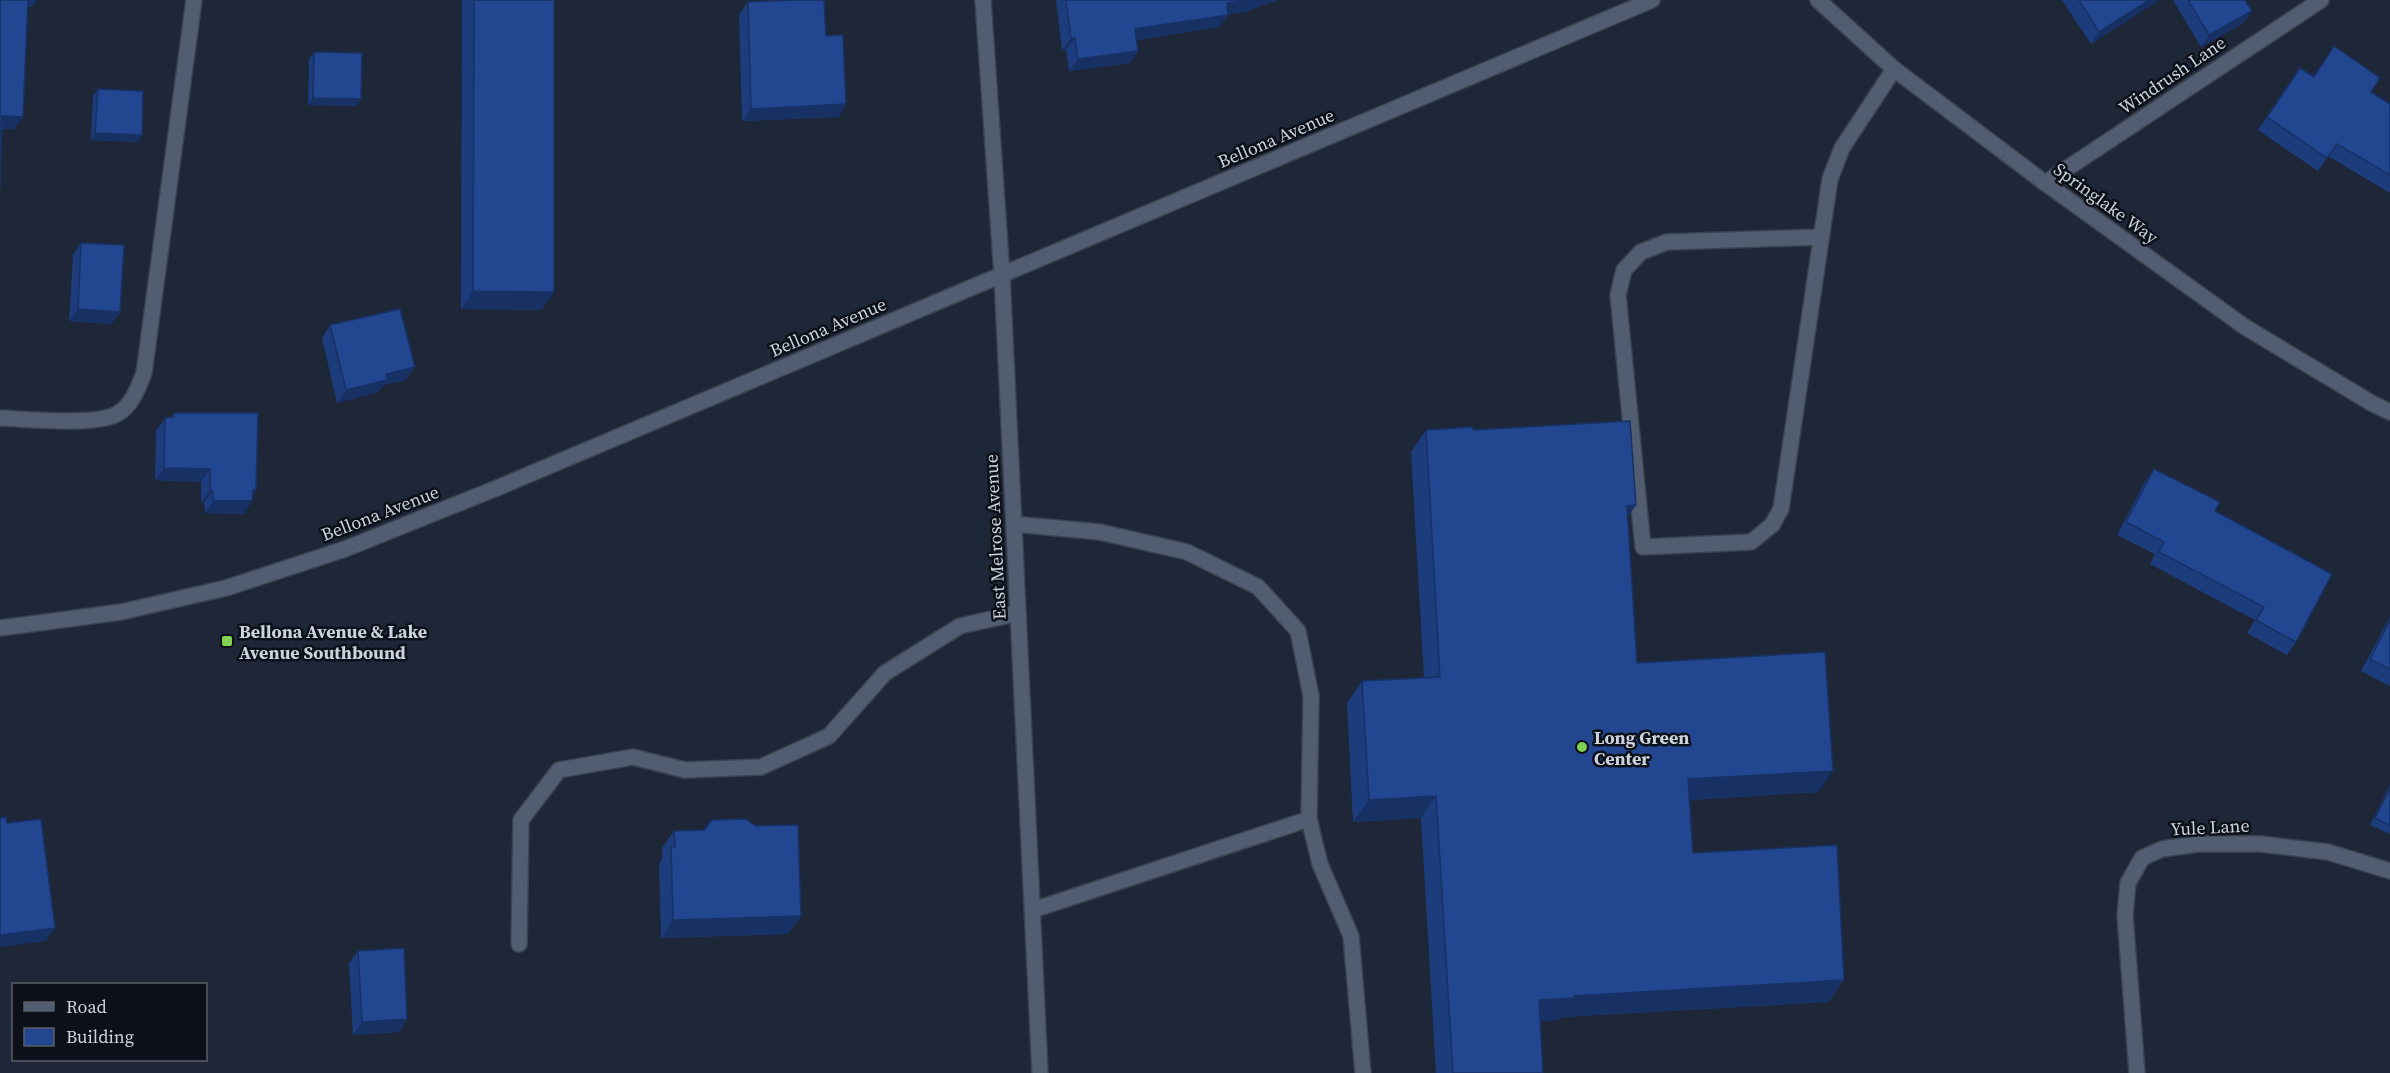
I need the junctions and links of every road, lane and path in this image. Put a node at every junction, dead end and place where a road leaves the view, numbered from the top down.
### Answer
1 (194, 0) edge
2 (983, 0) edge
3 (1652, 0) edge
4 (1818, 0) edge
5 (2321, 0) edge
6 (1894, 69) junction
7 (2045, 183) junction
8 (1821, 237) junction
9 (1002, 276) junction
10 (2390, 412) edge
11 (0, 418) edge
12 (1014, 524) junction
13 (1018, 614) junction
14 (0, 628) edge
15 (1309, 819) junction
16 (2390, 871) edge
17 (1032, 910) junction
18 (519, 944) dead end
19 (1040, 1073) edge
20 (1363, 1073) edge
21 (2137, 1073) edge

1 - 11 street
2 - 9 street, East Melrose Avenue
3 - 9 street, Bellona Avenue
4 - 6 street, Springlake Way
5 - 7 street, Windrush Lane
6 - 7 street, Springlake Way
6 - 8 street
7 - 10 street, Springlake Way
8 - 8 street
9 - 12 street, East Melrose Avenue
9 - 14 street, Bellona Avenue
12 - 13 street, East Melrose Avenue
12 - 15 street
13 - 17 street, East Melrose Avenue
13 - 18 street
15 - 17 street
15 - 20 street
16 - 21 street, Yule Lane
17 - 19 street, East Melrose Avenue

